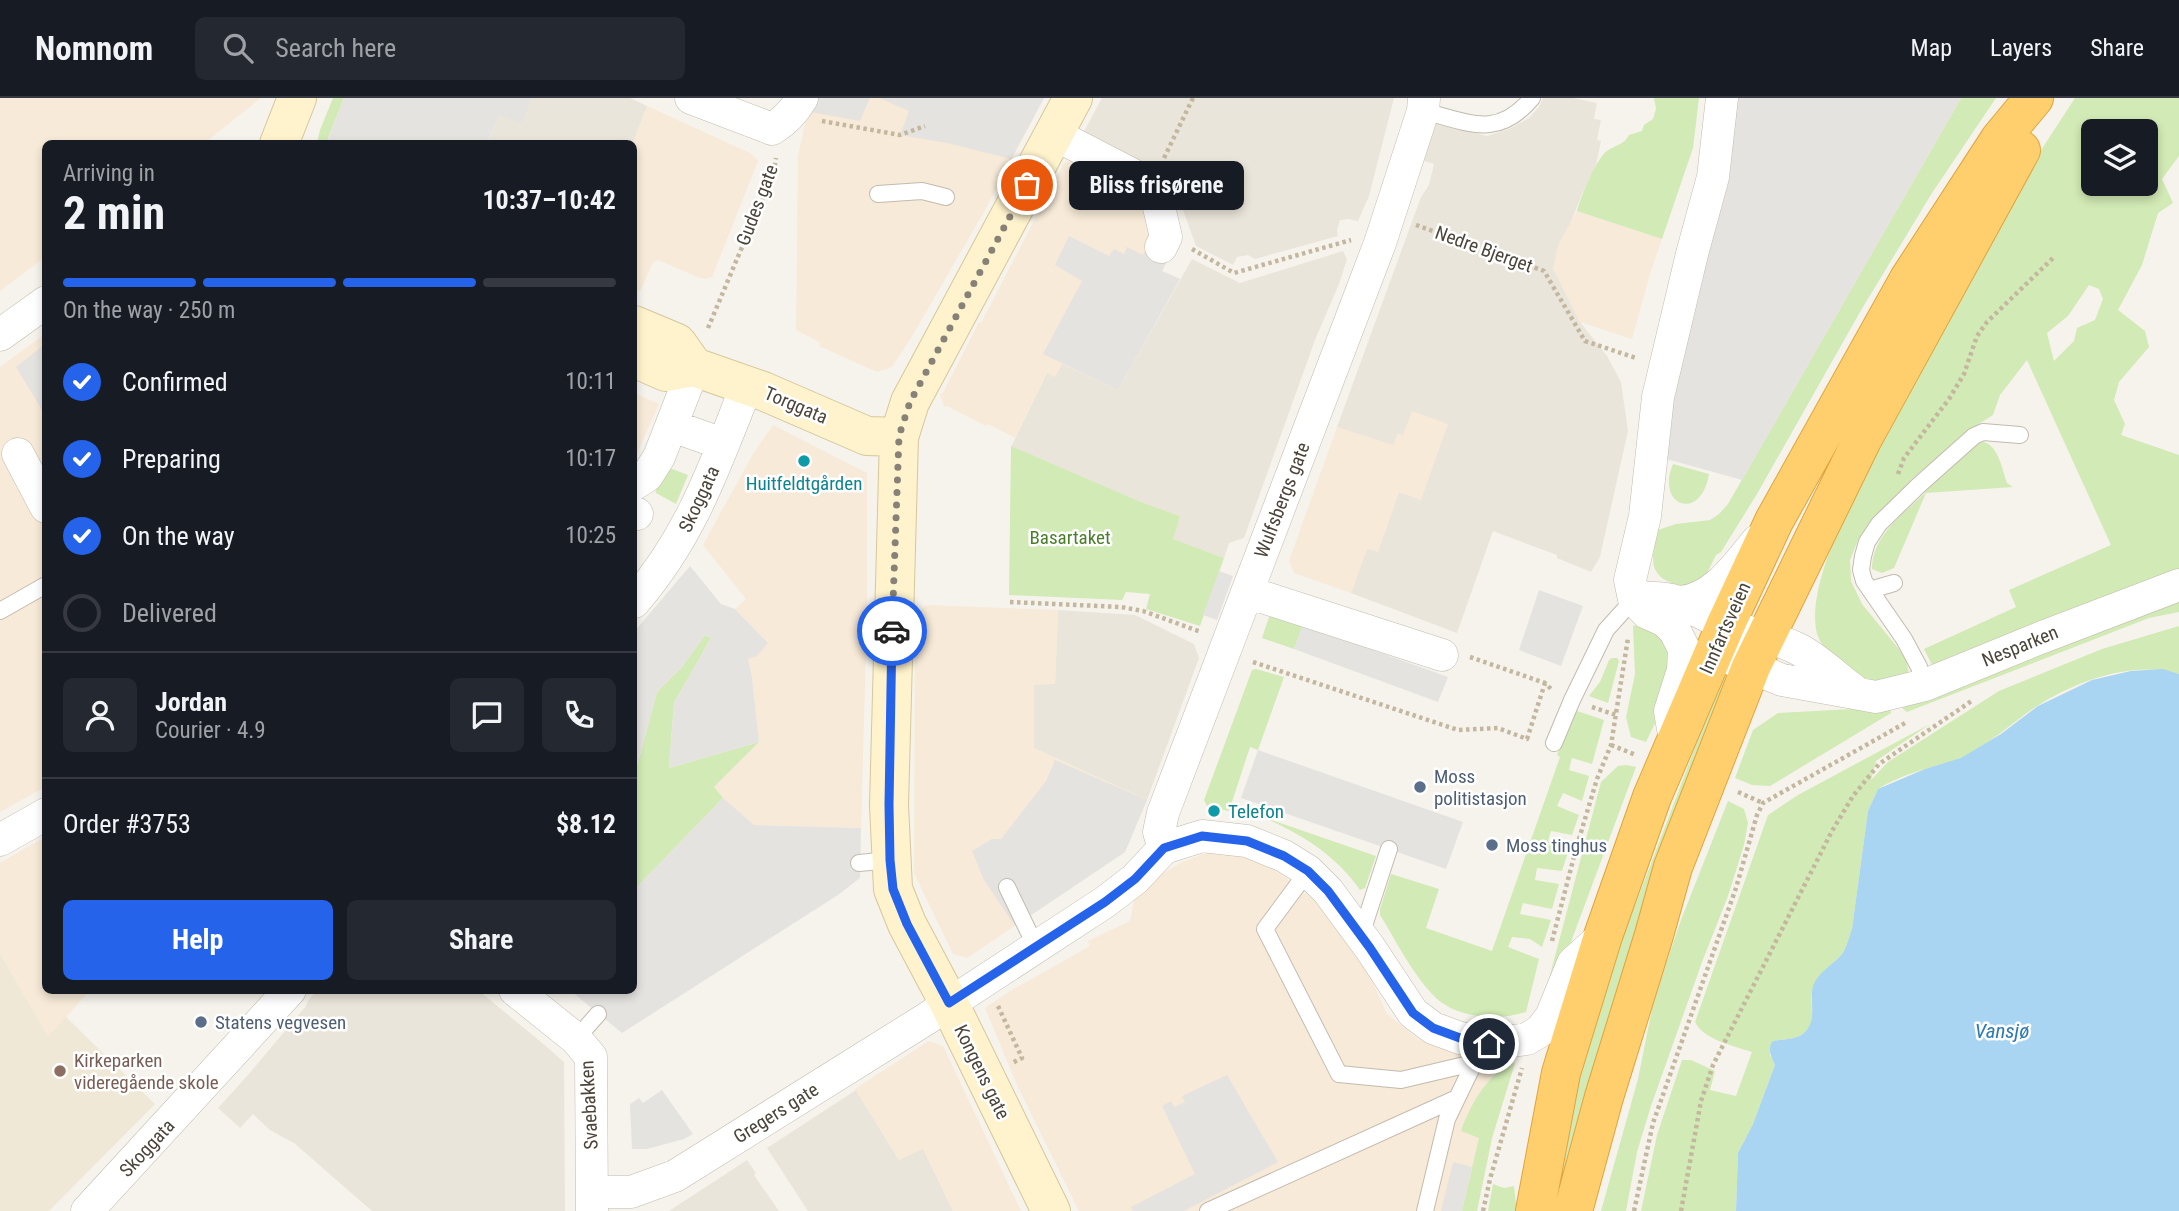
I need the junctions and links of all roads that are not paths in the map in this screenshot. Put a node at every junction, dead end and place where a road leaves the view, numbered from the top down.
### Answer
1 (297, 98) edge
2 (691, 98) edge
3 (1073, 98) edge
4 (1532, 98) edge
5 (1722, 98) edge
6 (2034, 98) edge
7 (2051, 98) edge
8 (1424, 104) edge
9 (806, 108) edge
10 (1054, 134) junction
11 (281, 140) edge
12 (878, 194) dead end
13 (946, 197) dead end
14 (1175, 248) road end
15 (42, 305) edge
16 (637, 326) edge
17 (0, 335) edge
18 (637, 359) edge
19 (694, 367) junction
20 (747, 385) junction
21 (672, 426) junction
22 (2020, 435) dead end
23 (899, 436) junction
24 (709, 439) dead end
25 (18, 454) dead end
26 (42, 499) edge
27 (637, 499) edge
28 (1774, 521) junction
29 (1894, 583) dead end
30 (2179, 585) edge
31 (42, 587) edge
32 (1632, 589) junction
33 (1870, 590) junction
34 (1247, 592) junction
35 (637, 598) edge
36 (1680, 602) junction
37 (0, 611) edge
38 (1720, 638) junction
39 (1759, 652) junction
40 (1442, 655) road end
41 (1925, 685) junction
42 (1554, 743) dead end
43 (1659, 751) junction
44 (42, 816) edge
45 (0, 840) edge
46 (1164, 848) junction
47 (1389, 849) dead end
48 (1308, 871) junction
49 (1007, 887) dead end
50 (1361, 935) junction
51 (1603, 936) junction
52 (1036, 947) junction
53 (286, 994) edge
54 (520, 994) edge
55 (949, 1003) junction
56 (598, 1014) dead end
57 (576, 1039) junction
58 (1481, 1054) junction
59 (1457, 1098) junction
60 (592, 1201) edge
61 (88, 1211) edge
62 (1051, 1211) edge
63 (1208, 1211) edge
64 (1425, 1211) edge
65 (1535, 1211) edge
66 (1573, 1211) edge

1 - 11 street
2 - 9 street
3 - 10 street, Kongens gate
4 - 8 lane
5 - 32 street
6 - 28 highway, Innfartsveien
7 - 39 highway, Innfartsveien
8 - 34 street, Wulfsbergs gate
10 - 14 street
10 - 23 street, Kongens gate
12 - 13 lane
15 - 17 street
16 - 19 street
18 - 19 street, Torggata
19 - 20 street, Torggata
19 - 21 street
20 - 23 street, Torggata
20 - 35 street, Skoggata
21 - 24 street
21 - 27 street
22 - 33 lane
23 - 55 street, Kongens gate
25 - 26 street
28 - 36 street
28 - 38 highway, Innfartsveien
29 - 33 lane
30 - 41 street, Nesparken
31 - 37 lane
32 - 36 street, Nesparken
32 - 42 lane
32 - 43 street
33 - 41 lane
34 - 40 street
34 - 46 street, Wulfsbergs gate
36 - 38 street, Nesparken
38 - 39 street, Nesparken
38 - 43 highway, Innfartsveien
39 - 41 street, Nesparken
39 - 66 highway, Innfartsveien
43 - 51 highway, Innfartsveien
44 - 45 street
46 - 48 street
46 - 52 street
47 - 50 lane
48 - 50 street
48 - 58 lane
49 - 52 lane
50 - 58 street
51 - 58 street
51 - 65 highway, Innfartsveien
52 - 55 street
53 - 61 street, Skoggata
54 - 57 street, Svaebakken
55 - 60 street, Gregers gate
55 - 62 street, Kongens gate
56 - 57 lane
57 - 60 street, Svaebakken
58 - 59 lane
59 - 63 lane
59 - 64 lane

